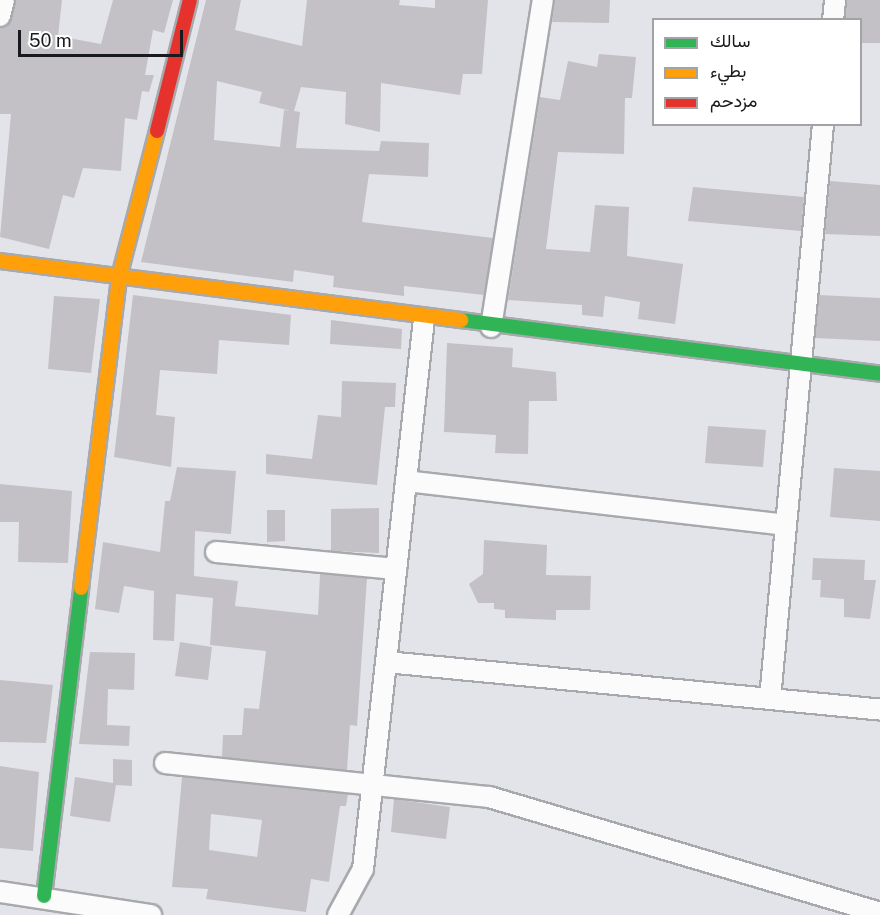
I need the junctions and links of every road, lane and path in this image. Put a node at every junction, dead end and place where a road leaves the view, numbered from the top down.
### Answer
1 (4, 0) edge
2 (190, 0) edge
3 (543, 0) edge
4 (835, 0) edge
5 (0, 16) edge
6 (833, 18) edge
7 (823, 126) edge
8 (0, 261) edge
9 (119, 277) junction
10 (424, 319) junction
11 (491, 327) junction
12 (799, 366) junction
13 (880, 374) edge
14 (406, 481) junction
15 (785, 525) junction
16 (216, 552) dead end
17 (396, 569) junction
18 (386, 662) junction
19 (770, 699) junction
20 (880, 710) edge
21 (165, 763) dead end
22 (373, 785) junction
23 (0, 892) edge
24 (44, 896) junction
25 (105, 909) edge
26 (880, 913) edge
27 (152, 915) edge
28 (338, 915) edge

1 - 5 street
2 - 9 street
3 - 11 street
4 - 6 street
7 - 12 street
8 - 9 street
9 - 10 street
9 - 24 street
10 - 11 street
10 - 14 street
11 - 12 street
12 - 13 street
12 - 15 street
14 - 15 street
14 - 17 street
15 - 19 street
16 - 17 street
17 - 18 street
18 - 19 street
18 - 22 street
19 - 20 street
21 - 22 street
22 - 26 street
22 - 28 street
23 - 24 street
24 - 25 street
25 - 27 street

